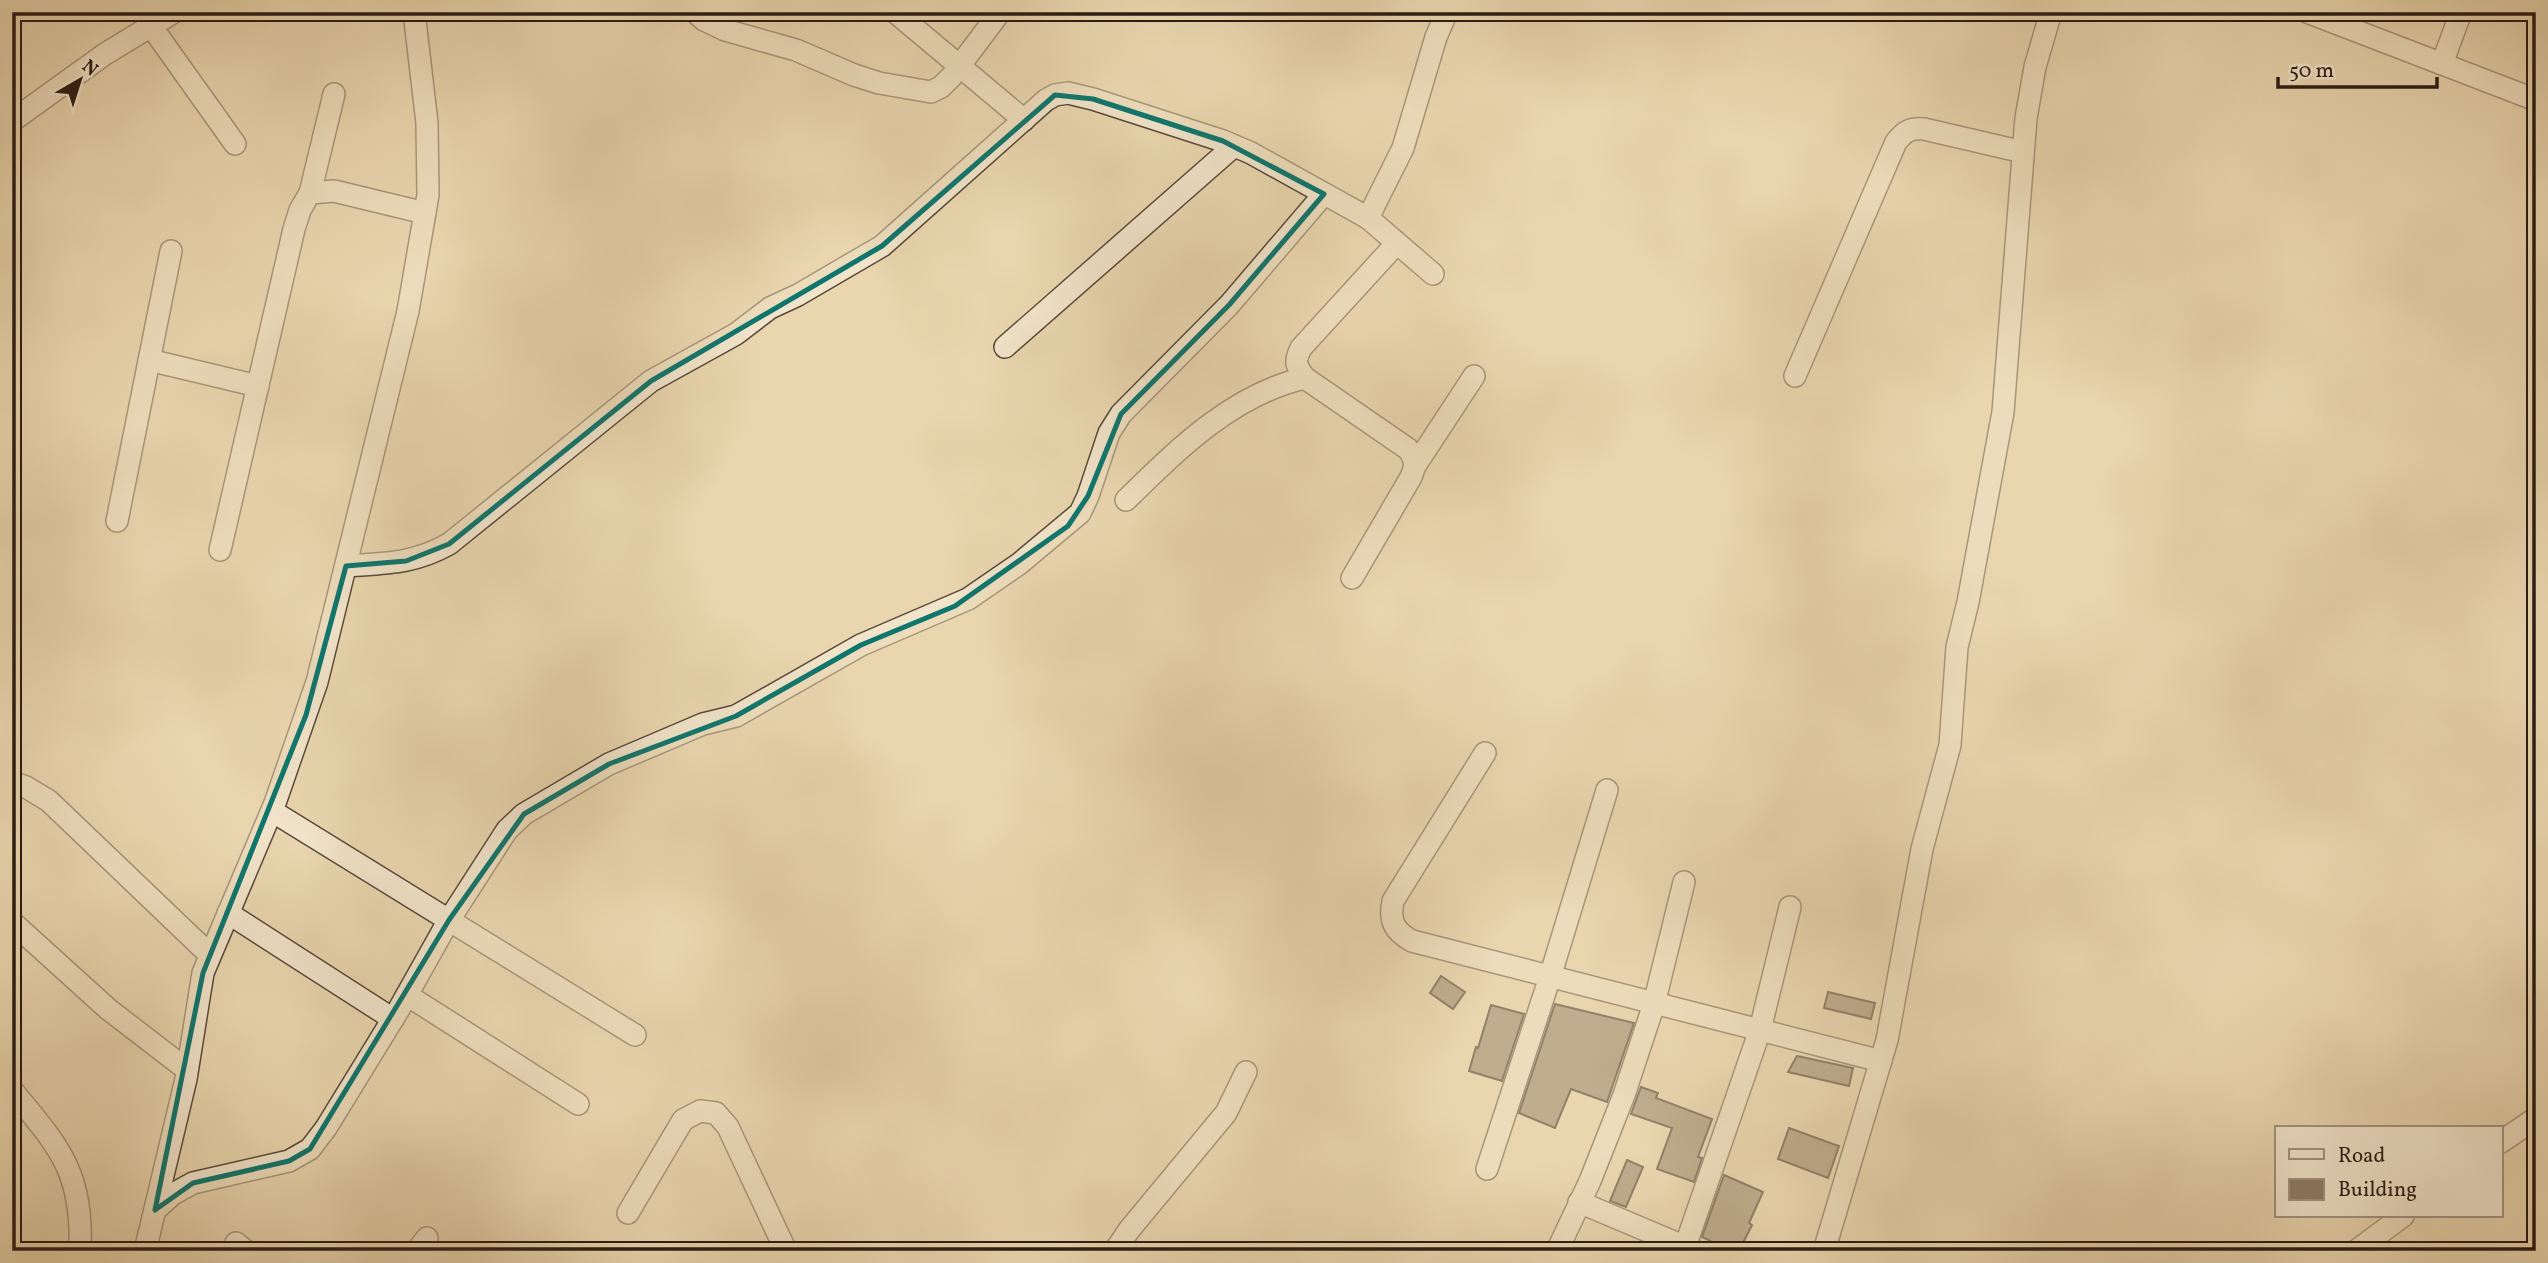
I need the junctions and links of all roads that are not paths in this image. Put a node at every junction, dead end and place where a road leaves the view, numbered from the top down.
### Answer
1 (174, 12) edge
2 (414, 12) edge
3 (695, 12) edge
4 (895, 12) edge
5 (1000, 12) edge
6 (1447, 12) edge
7 (2051, 12) edge
8 (2307, 12) edge
9 (2461, 12) edge
10 (151, 26) junction
11 (2442, 64) junction
12 (959, 67) junction
13 (334, 94) dead end
14 (2536, 100) edge
15 (1024, 120) junction
16 (12, 121) edge
17 (235, 144) dead end
18 (1234, 146) junction
19 (2022, 152) junction
20 (310, 193) junction
21 (1324, 194) junction
22 (425, 213) junction
23 (1368, 218) junction
24 (1397, 243) junction
25 (171, 251) dead end
26 (1433, 274) dead end
27 (1005, 346) dead end
28 (149, 360) junction
29 (1474, 376) dead end
30 (1795, 376) dead end
31 (1305, 378) junction
32 (258, 386) junction
33 (1415, 467) junction
34 (1126, 500) dead end
35 (117, 520) dead end
36 (220, 550) dead end
37 (346, 566) junction
38 (1352, 578) dead end
39 (1485, 753) dead end
40 (12, 782) edge
41 (1607, 790) dead end
42 (272, 811) junction
43 (1684, 882) dead end
44 (1790, 907) dead end
45 (228, 913) junction
46 (449, 920) junction
47 (12, 922) edge
48 (210, 954) junction
49 (1550, 977) junction
50 (407, 995) junction
51 (1654, 1004) junction
52 (393, 1018) junction
53 (1760, 1030) junction
54 (635, 1035) dead end
55 (1881, 1061) junction
56 (186, 1069) junction
57 (1246, 1072) dead end
58 (12, 1090) edge
59 (578, 1104) dead end
60 (2536, 1118) edge
61 (2502, 1141) edge
62 (1487, 1169) dead end
63 (1579, 1202) junction
64 (155, 1210) junction
65 (628, 1213) dead end
66 (2400, 1218) edge
67 (1690, 1249) edge
68 (80, 1251) edge
69 (145, 1251) edge
70 (786, 1251) edge
71 (1115, 1251) edge
72 (1557, 1251) edge
73 (1824, 1251) edge
74 (2356, 1251) edge

1 - 10 street
2 - 22 street
3 - 12 street
4 - 12 street
5 - 12 street
6 - 23 street
7 - 19 street
8 - 11 street
9 - 11 street
10 - 16 street
10 - 17 street
11 - 14 street
12 - 15 street
13 - 20 street
15 - 18 street
15 - 37 street
18 - 21 street
18 - 27 street
19 - 30 street
19 - 55 street
20 - 22 street
20 - 32 street
21 - 23 street
21 - 46 street
22 - 37 street
23 - 24 street
24 - 26 street
24 - 31 street
25 - 28 street
28 - 32 street
28 - 35 street
29 - 33 street
31 - 33 street
31 - 34 street
32 - 36 street
33 - 38 street
37 - 42 street
39 - 49 street
40 - 48 street
41 - 49 street
42 - 45 street
42 - 46 street
43 - 51 street
44 - 53 street
45 - 48 street
45 - 52 street
46 - 50 street
46 - 54 street
47 - 56 street
48 - 56 street
49 - 51 street
49 - 62 street
50 - 52 street
50 - 59 street
51 - 53 street
51 - 63 street
52 - 64 street
53 - 55 street
53 - 67 street
55 - 73 street
56 - 64 street
57 - 71 street
58 - 68 street
60 - 61 street
63 - 67 street
63 - 72 street
64 - 69 street
65 - 70 street
66 - 74 street

